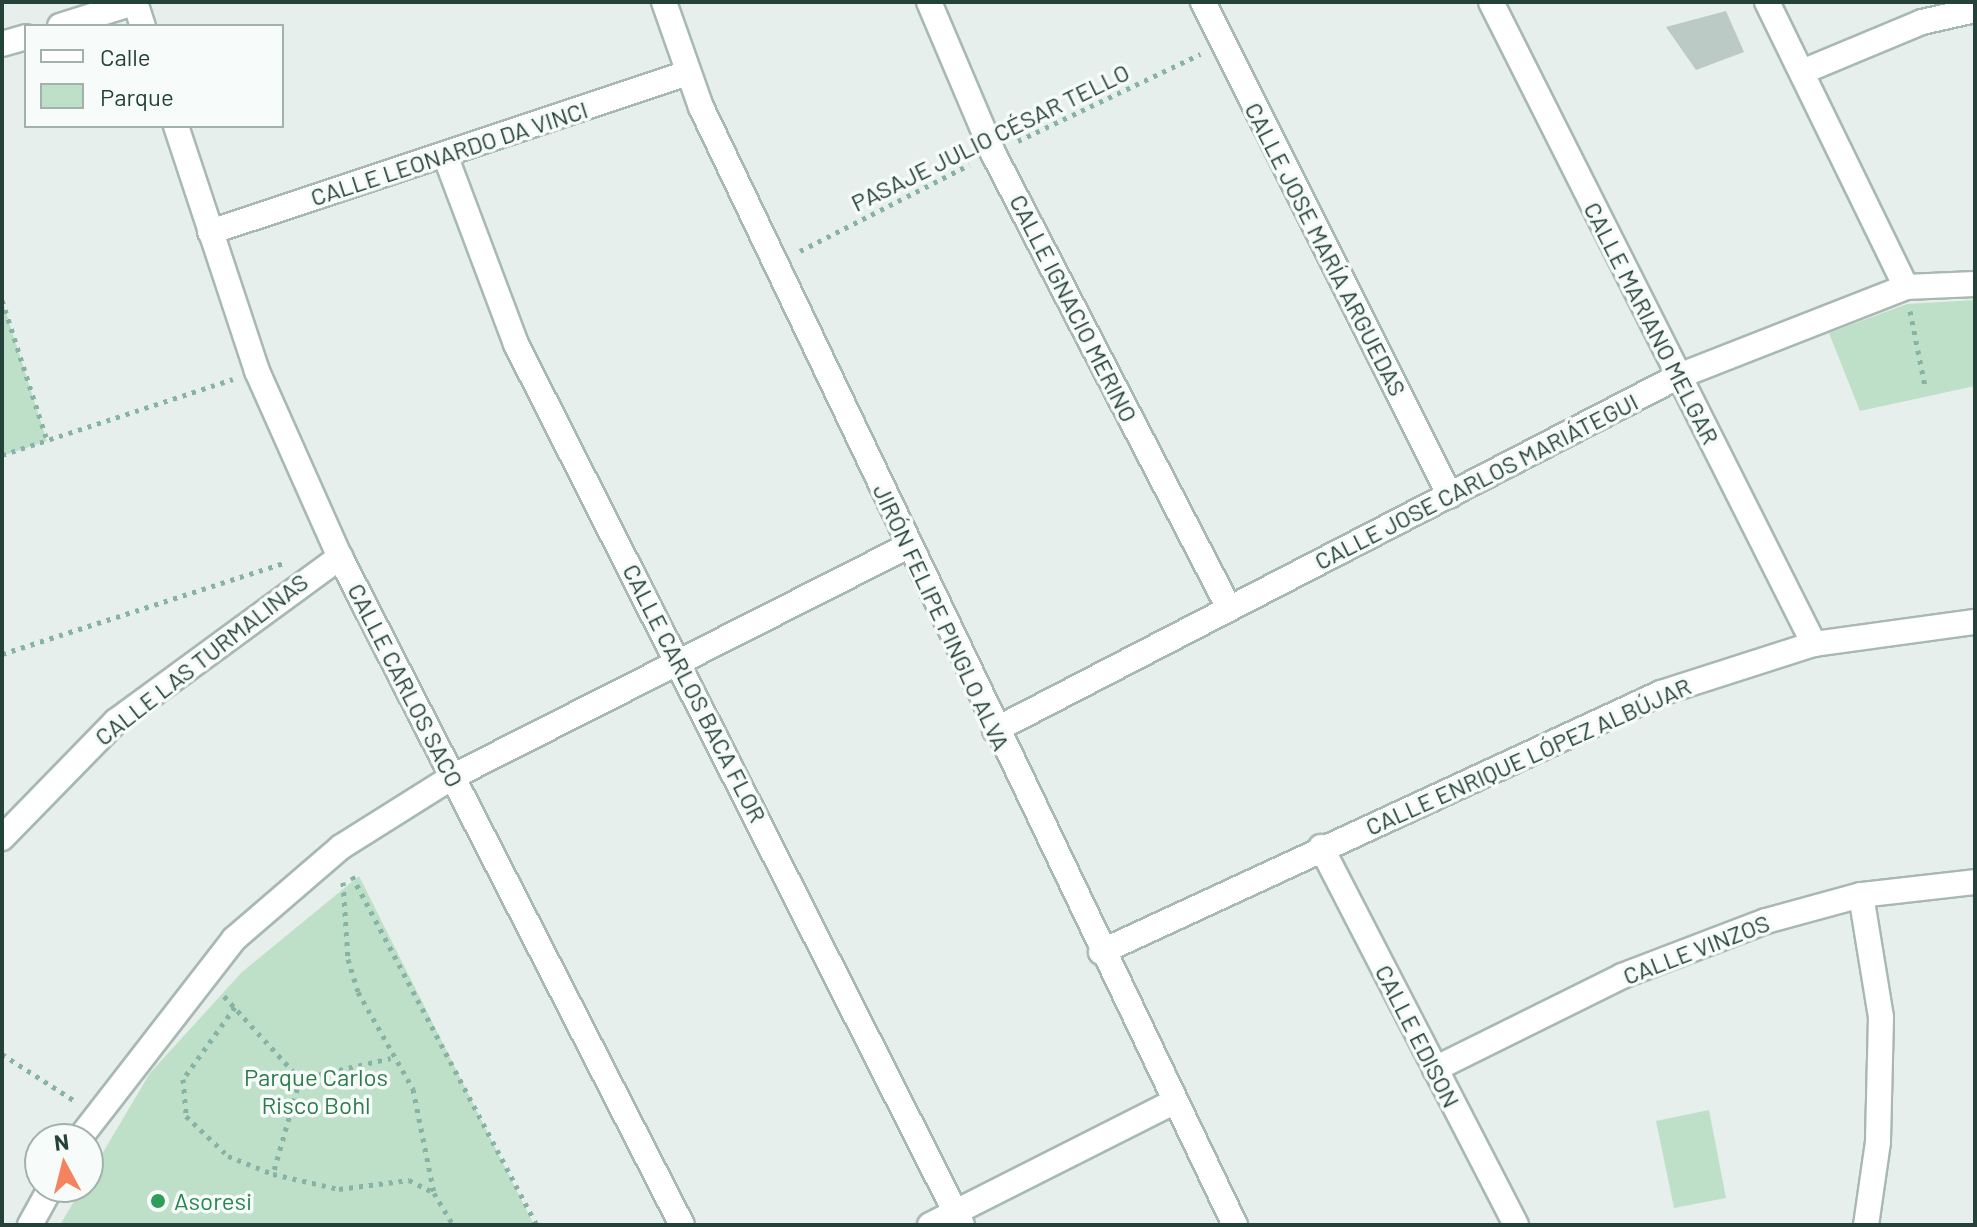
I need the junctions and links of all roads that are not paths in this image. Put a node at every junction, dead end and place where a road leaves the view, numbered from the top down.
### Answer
1 (136, 2) edge
2 (664, 2) edge
3 (929, 2) edge
4 (1203, 2) edge
5 (1491, 2) edge
6 (1767, 2) edge
7 (1975, 10) edge
8 (66, 24) edge
9 (142, 24) edge
10 (24, 38) edge
11 (2, 44) edge
12 (1802, 72) junction
13 (688, 73) junction
14 (177, 128) edge
15 (445, 155) junction
16 (210, 232) junction
17 (1975, 284) edge
18 (1906, 287) junction
19 (1679, 376) junction
20 (1450, 496) junction
21 (908, 546) junction
22 (340, 557) junction
23 (1229, 608) junction
24 (1975, 622) edge
25 (1814, 644) junction
26 (682, 664) junction
27 (995, 730) junction
28 (452, 777) junction
29 (2, 838) edge
30 (1321, 847) junction
31 (1975, 882) edge
32 (1861, 895) junction
33 (1101, 952) junction
34 (1435, 1069) junction
35 (1174, 1102) junction
36 (90, 1123) edge
37 (42, 1203) edge
38 (958, 1218) edge
39 (30, 1225) edge
40 (682, 1225) edge
41 (930, 1225) edge
42 (1235, 1225) edge
43 (1516, 1225) edge
44 (1866, 1225) edge

1 - 8 street
1 - 9 street
2 - 13 street, JIRÓN FELIPE PINGLO ALVA
3 - 23 street, CALLE IGNACIO MERINO
4 - 20 street, CALLE JOSE MARÍA ARGUEDAS
5 - 19 street, CALLE MARIANO MELGAR
6 - 12 street
7 - 12 street
10 - 11 street
12 - 18 street
13 - 15 street, CALLE LEONARDO DA VINCI
13 - 21 street, JIRÓN FELIPE PINGLO ALVA
14 - 16 street, CALLE CARLOS SACO
15 - 16 street, CALLE LEONARDO DA VINCI
15 - 26 street, CALLE CARLOS BACA FLOR
16 - 22 street, CALLE CARLOS SACO
17 - 18 street, CALLE JOSE CARLOS MARIÁTEGUI
18 - 19 street, CALLE JOSE CARLOS MARIÁTEGUI
19 - 20 street, CALLE JOSE CARLOS MARIÁTEGUI
19 - 25 street, CALLE MARIANO MELGAR
20 - 23 street, CALLE JOSE CARLOS MARIÁTEGUI
21 - 26 street
21 - 27 street, JIRÓN FELIPE PINGLO ALVA
22 - 28 street, CALLE CARLOS SACO
22 - 29 street, CALLE LAS TURMALINAS
23 - 27 street, CALLE JOSE CARLOS MARIÁTEGUI
24 - 25 street, CALLE ENRIQUE LÓPEZ ALBÚJAR
25 - 30 street, CALLE ENRIQUE LÓPEZ ALBÚJAR
26 - 28 street
26 - 38 street, CALLE CARLOS BACA FLOR
27 - 33 street, JIRÓN FELIPE PINGLO ALVA
28 - 36 street
28 - 40 street, CALLE CARLOS SACO
30 - 33 street, CALLE ENRIQUE LÓPEZ ALBÚJAR
30 - 34 street, CALLE EDISON
31 - 32 street, CALLE VINZOS
32 - 34 street, CALLE VINZOS
32 - 44 street
33 - 35 street, JIRÓN FELIPE PINGLO ALVA
34 - 43 street, CALLE EDISON
35 - 38 street
35 - 42 street, JIRÓN FELIPE PINGLO ALVA
37 - 39 street
38 - 41 street

